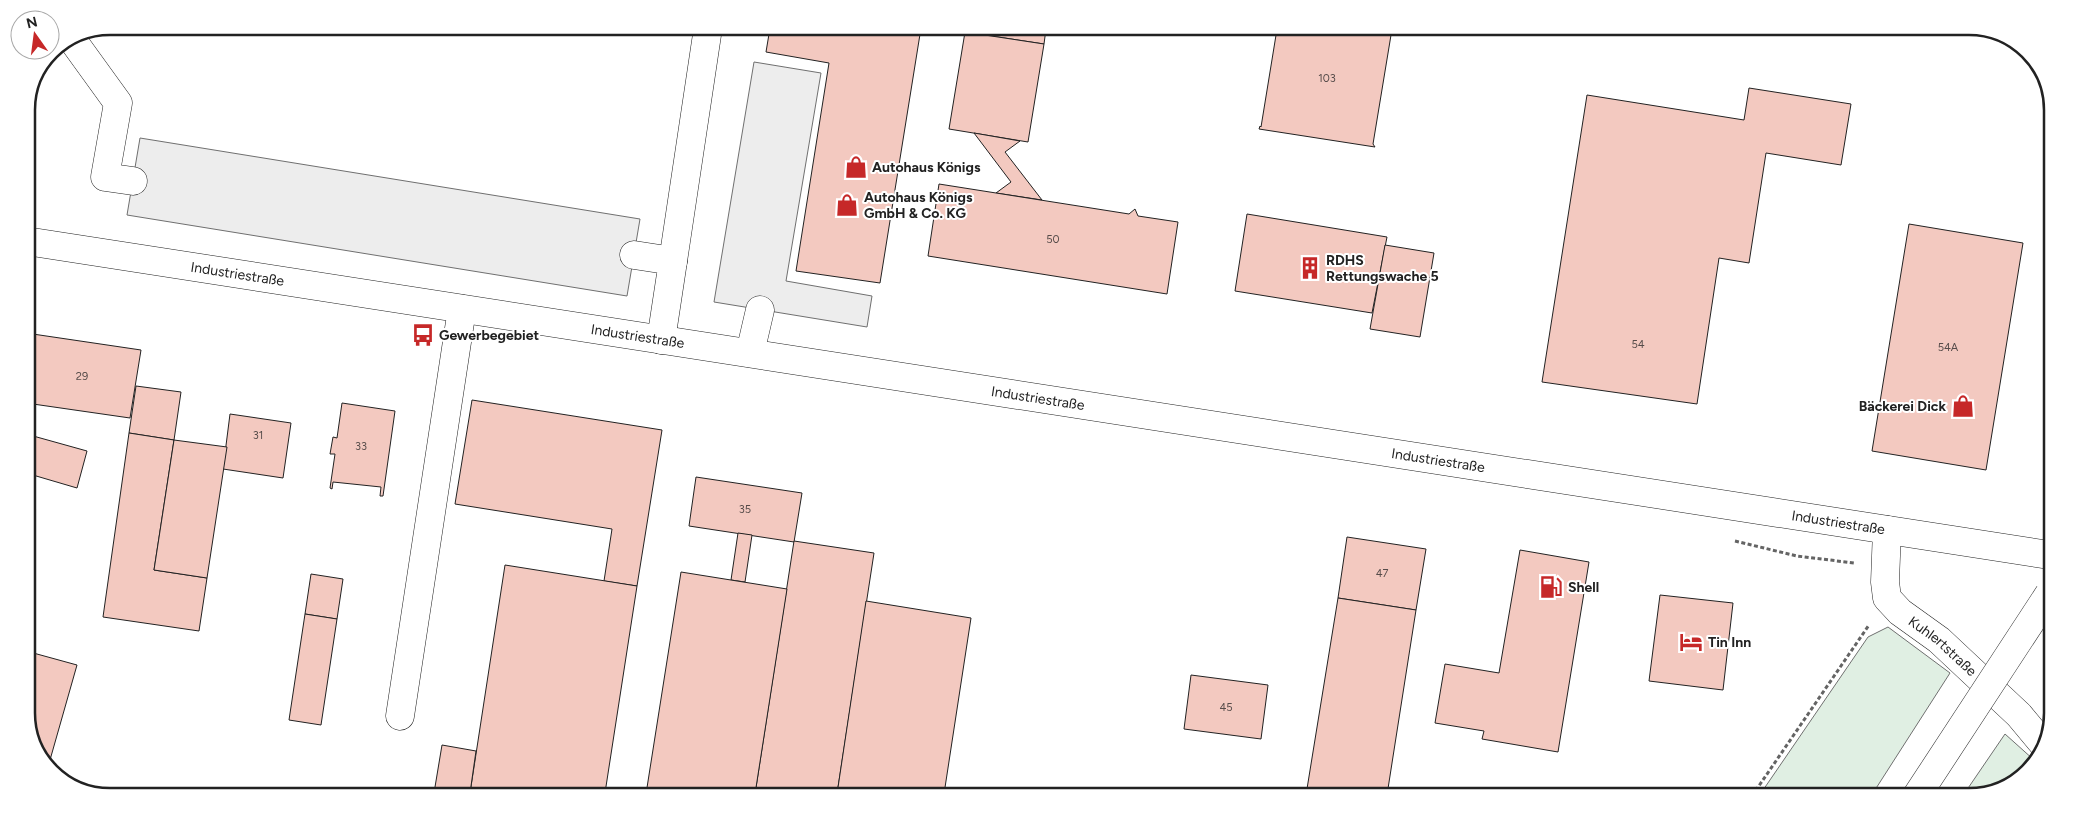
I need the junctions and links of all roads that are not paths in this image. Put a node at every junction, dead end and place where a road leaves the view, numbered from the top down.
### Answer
1 (707, 35) edge
2 (75, 44) edge
3 (133, 181) dead end
4 (35, 242) edge
5 (634, 254) dead end
6 (673, 261) junction
7 (462, 309) junction
8 (760, 310) dead end
9 (661, 340) junction
10 (750, 353) junction
11 (1886, 530) junction
12 (2044, 554) edge
13 (2044, 602) edge
14 (400, 716) dead end
15 (2039, 739) edge
16 (1922, 788) edge

1 - 6 street
2 - 3 street
4 - 7 street, Industriestraße
5 - 6 street
6 - 9 street
7 - 9 street, Industriestraße
7 - 14 street
8 - 10 street
9 - 10 street, Industriestraße
10 - 11 street, Industriestraße
11 - 12 street, Industriestraße
11 - 15 street, Kuhlertstraße
13 - 16 street, bridge

